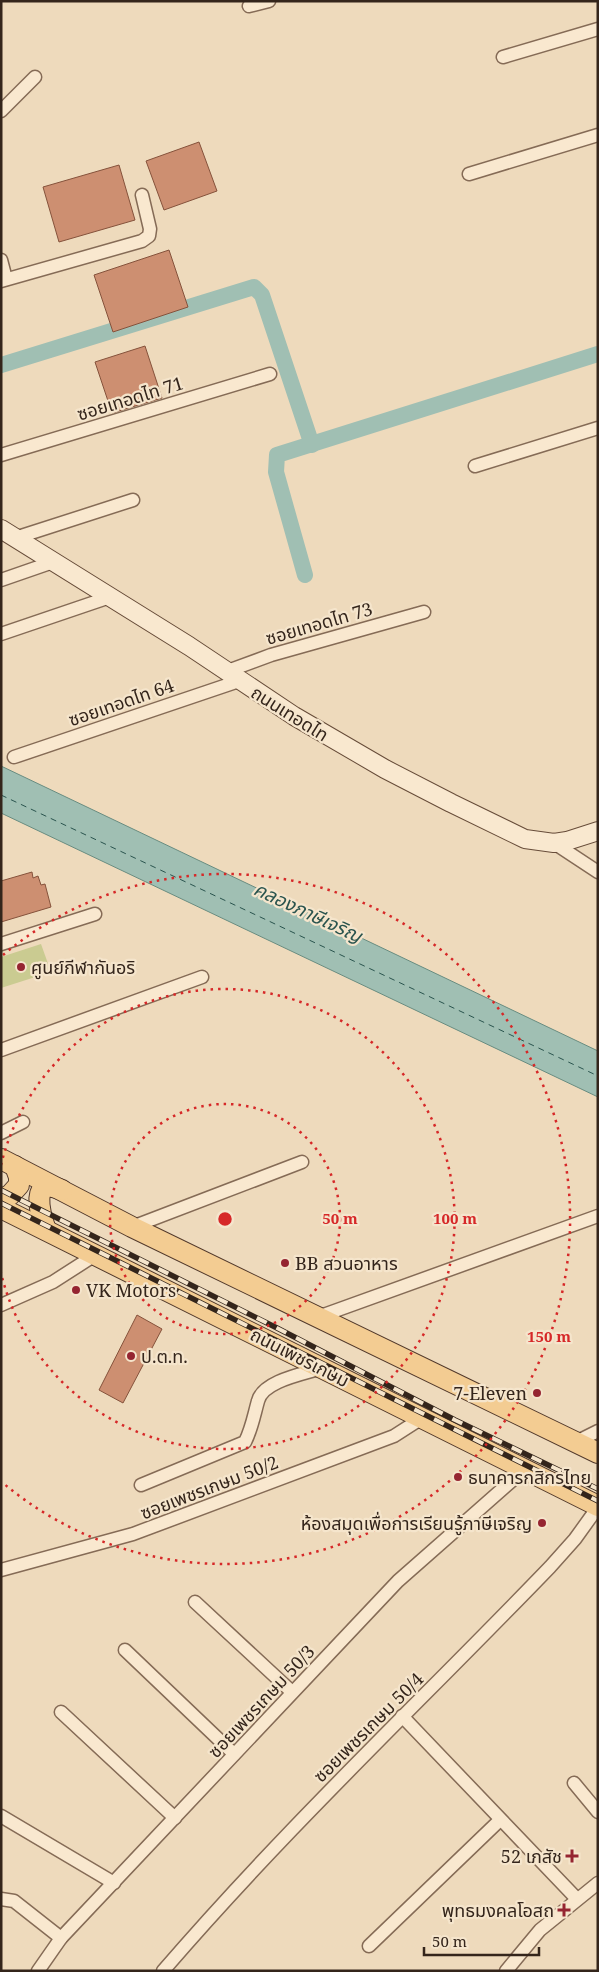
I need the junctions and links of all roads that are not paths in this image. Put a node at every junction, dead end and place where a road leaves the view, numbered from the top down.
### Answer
1 (269, 1) edge
2 (249, 6) dead end
3 (598, 29) edge
4 (502, 57) dead end
5 (35, 77) dead end
6 (1, 111) edge
7 (598, 135) edge
8 (469, 174) dead end
9 (142, 195) dead end
10 (1, 260) edge
11 (4, 280) edge
12 (270, 374) dead end
13 (598, 428) edge
14 (1, 456) edge
15 (475, 466) dead end
16 (133, 500) dead end
17 (8, 534) edge
18 (53, 562) junction
19 (1, 580) edge
20 (110, 597) junction
21 (424, 612) dead end
22 (1, 634) edge
23 (232, 676) junction
24 (14, 757) dead end
25 (598, 831) edge
26 (554, 843) junction
27 (598, 872) edge
28 (95, 914) dead end
29 (1, 944) edge
30 (202, 977) dead end
31 (1, 1050) edge
32 (23, 1122) dead end
33 (1, 1133) edge
34 (8, 1162) edge
35 (302, 1162) dead end
36 (63, 1191) junction
37 (1, 1199) edge
38 (1, 1208) edge
39 (598, 1216) edge
40 (132, 1227) junction
41 (46, 1230) junction
42 (95, 1255) junction
43 (1, 1305) edge
44 (318, 1317) junction
45 (322, 1368) junction
46 (422, 1418) junction
47 (598, 1430) edge
48 (576, 1442) junction
49 (598, 1453) edge
50 (524, 1470) junction
51 (141, 1485) dead end
52 (598, 1507) edge
53 (1, 1570) edge
54 (194, 1602) dead end
55 (125, 1650) dead end
56 (292, 1692) junction
57 (61, 1712) dead end
58 (402, 1716) junction
59 (234, 1754) junction
60 (574, 1783) dead end
61 (598, 1812) edge
62 (1, 1816) edge
63 (175, 1818) junction
64 (500, 1820) junction
65 (114, 1882) junction
66 (598, 1883) edge
67 (1, 1899) edge
68 (577, 1899) junction
69 (61, 1938) junction
70 (369, 1946) dead end
71 (38, 1971) edge
72 (163, 1971) edge
73 (506, 1971) edge

1 - 2 street
3 - 4 street
5 - 6 street
7 - 8 street
9 - 11 street
10 - 11 street
12 - 14 street, ซอยเทอดไท 71
13 - 15 street
16 - 17 street
17 - 18 main road, ถนนเทอดไท
18 - 19 street
18 - 20 main road, ถนนเทอดไท
20 - 22 street
20 - 23 main road, ถนนเทอดไท
21 - 23 street, ซอยเทอดไท 73
23 - 24 street, ซอยเทอดไท 64
23 - 26 main road, ถนนเทอดไท
25 - 26 main road, ถนนเทอดไท
26 - 27 street
28 - 29 street
30 - 31 street
32 - 33 street
34 - 36 main road
34 - 37 main road
35 - 40 street
36 - 40 main road
36 - 41 main road
38 - 41 main road, ถนนเพชรเกษม
39 - 44 street
40 - 44 main road
41 - 42 main road, ถนนเพชรเกษม
42 - 43 street
42 - 45 main road, ถนนเพชรเกษม
44 - 48 main road
45 - 46 main road, ถนนเพชรเกษม
45 - 51 street
46 - 50 main road, ถนนเพชรเกษม
46 - 53 street, ซอยเพชรเกษม 50/2
47 - 48 street
48 - 49 main road
50 - 52 main road, ถนนเพชรเกษม
50 - 56 street, ซอยเพชรเกษม 50/3
52 - 58 street, ซอยเพชรเกษม 50/4
54 - 56 street
55 - 59 street
56 - 59 street, ซอยเพชรเกษม 50/3
57 - 63 street
58 - 64 street
58 - 72 street, ซอยเพชรเกษม 50/4
59 - 63 street, ซอยเพชรเกษม 50/3
60 - 61 street
62 - 65 street
63 - 65 street, ซอยเพชรเกษม 50/3
64 - 68 street
64 - 70 street
65 - 69 street, ซอยเพชรเกษม 50/3
66 - 68 street
67 - 69 street
68 - 73 street
69 - 71 street, ซอยเพชรเกษม 50/3

